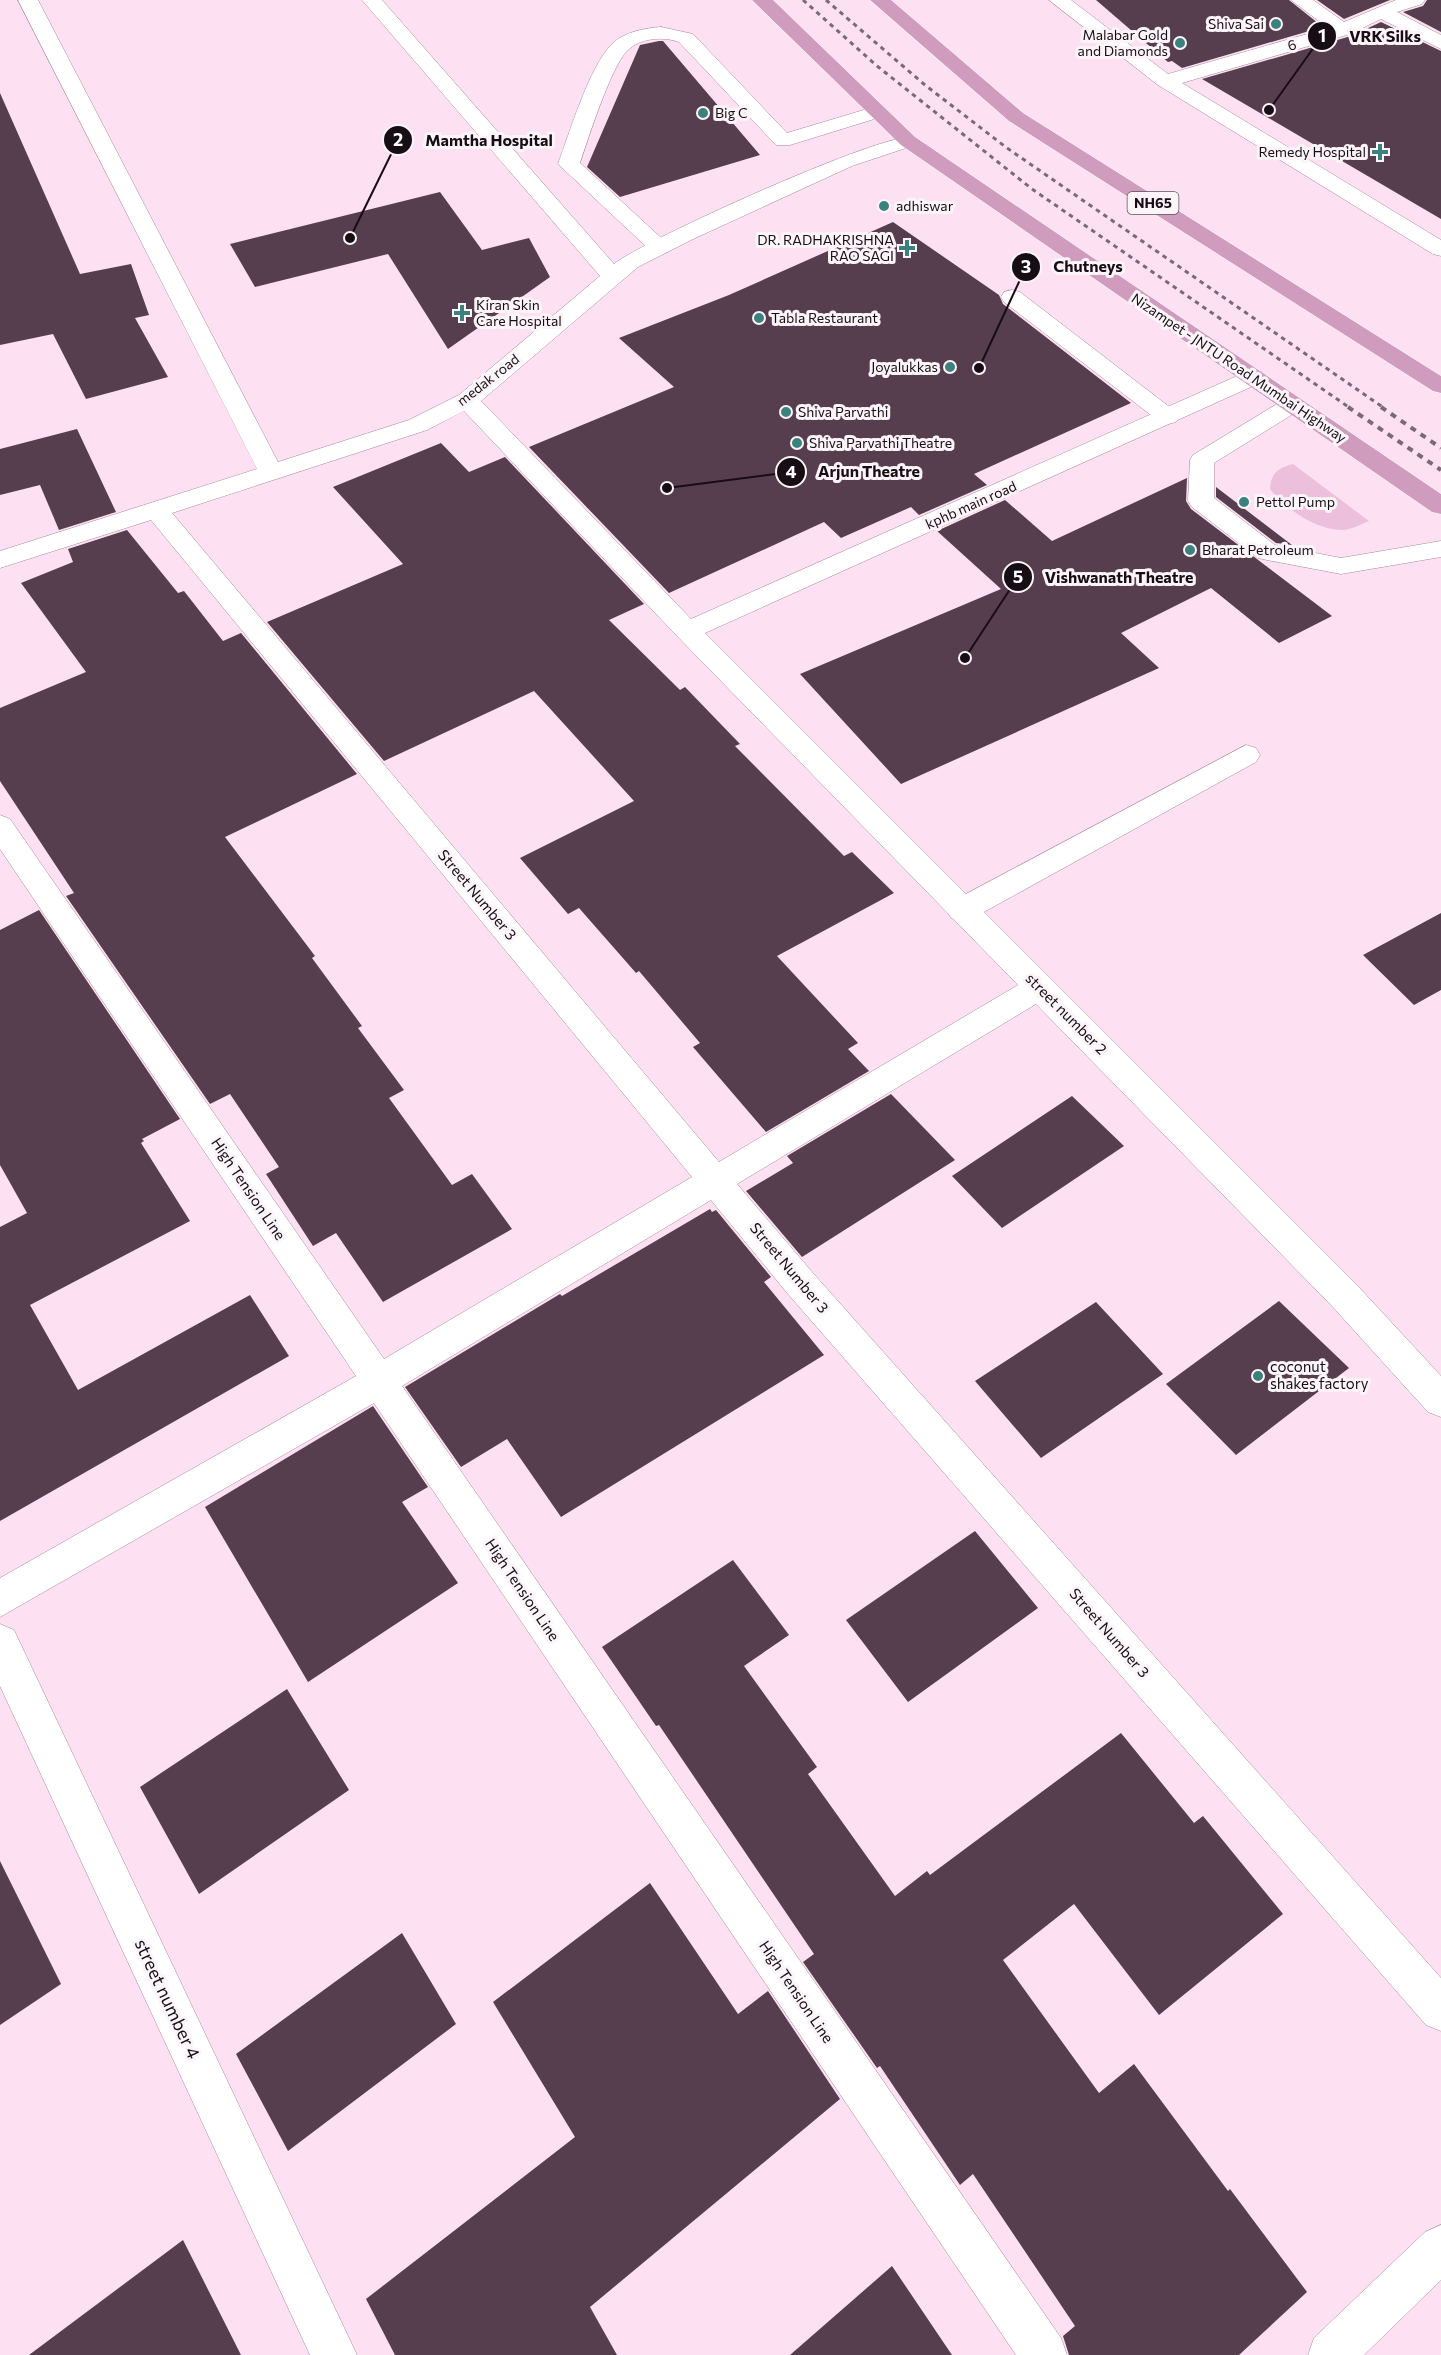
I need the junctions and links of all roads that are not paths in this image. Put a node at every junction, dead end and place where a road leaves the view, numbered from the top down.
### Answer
1 (28, 0) edge
2 (372, 0) edge
3 (762, 0) edge
4 (880, 0) edge
5 (1059, 0) edge
6 (1301, 0) edge
7 (1415, 0) edge
8 (1381, 11) junction
9 (1343, 30) junction
10 (1441, 43) edge
11 (1165, 81) junction
12 (877, 112) junction
13 (908, 141) junction
14 (660, 247) junction
15 (1441, 249) edge
16 (613, 277) junction
17 (1012, 297) dead end
18 (1254, 377) junction
19 (1441, 386) edge
20 (467, 400) junction
21 (1293, 404) junction
22 (1168, 417) junction
23 (271, 472) junction
24 (1441, 506) edge
25 (156, 510) junction
26 (1441, 549) edge
27 (0, 560) edge
28 (687, 632) junction
29 (1246, 755) dead end
30 (0, 826) edge
31 (962, 910) junction
32 (1039, 987) junction
33 (715, 1179) junction
34 (379, 1381) junction
35 (1441, 1401) edge
36 (0, 1599) edge
37 (0, 1642) edge
38 (1441, 2010) edge
39 (1441, 2248) edge
40 (334, 2355) edge
41 (1044, 2355) edge
42 (1331, 2355) edge

1 - 23 street
2 - 16 street
3 - 12 highway, Nizampet - JNTU Road Mumbai Highway
4 - 19 highway, NH65
5 - 11 street
6 - 9 street
7 - 8 street, 6
8 - 9 street, 6
8 - 10 street
9 - 11 street, 6
11 - 15 street
12 - 13 highway, Nizampet - JNTU Road Mumbai Highway
12 - 14 street
13 - 14 street, medak road
13 - 18 highway, Nizampet - JNTU Road Mumbai Highway
14 - 16 street, medak road
16 - 20 street, medak road
17 - 22 street
18 - 21 highway, Nizampet - JNTU Road Mumbai Highway
18 - 22 street, kphb main road
20 - 23 street, medak road
20 - 28 street, street number 2
21 - 24 highway, Nizampet - JNTU Road Mumbai Highway
21 - 26 street
22 - 28 street, kphb main road
23 - 25 street, medak road
25 - 27 street, medak road
25 - 33 street, Street Number 3
28 - 31 street, street number 2
29 - 31 street
30 - 34 street, High Tension Line
31 - 32 street, street number 2
32 - 33 street
32 - 35 street, street number 2
33 - 34 street
33 - 38 street, Street Number 3
34 - 36 street
34 - 41 street, High Tension Line
37 - 40 street, street number 4
39 - 42 street

